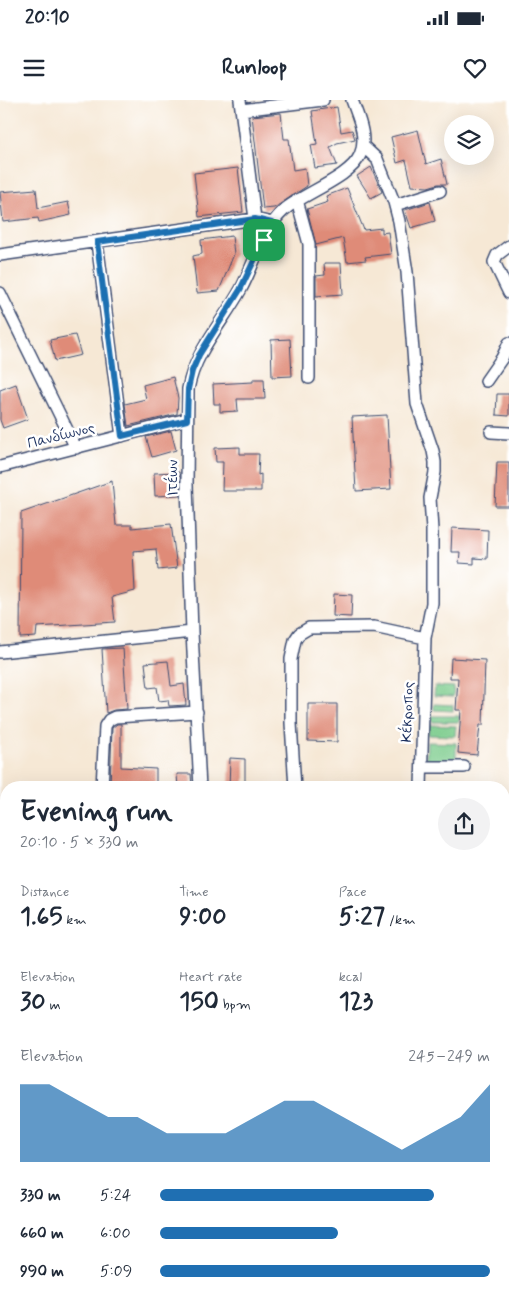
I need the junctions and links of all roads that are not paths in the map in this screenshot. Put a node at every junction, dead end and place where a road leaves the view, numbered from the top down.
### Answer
1 (324, 100) edge
2 (352, 100) edge
3 (241, 105) edge
4 (363, 146) junction
5 (440, 191) dead end
6 (297, 200) junction
7 (395, 206) junction
8 (255, 219) junction
9 (272, 223) junction
10 (97, 242) junction
11 (509, 246) edge
12 (0, 255) edge
13 (0, 293) edge
14 (509, 293) edge
15 (509, 343) edge
16 (309, 378) dead end
17 (486, 381) dead end
18 (187, 420) junction
19 (491, 432) dead end
20 (509, 433) edge
21 (122, 436) junction
22 (76, 448) junction
23 (0, 467) edge
24 (192, 632) junction
25 (425, 638) junction
26 (0, 652) edge
27 (197, 712) junction
28 (422, 767) junction
29 (464, 767) dead end
30 (102, 781) edge
31 (200, 781) edge
32 (295, 781) edge
33 (421, 781) edge

1 - 3 street
2 - 4 street
3 - 8 street
4 - 6 street, Ιτέων
4 - 7 street
5 - 7 street
6 - 9 street, Ιτέων
6 - 16 street
7 - 25 street
8 - 9 street
8 - 10 street
9 - 18 street, Ιτέων
10 - 12 street
10 - 21 street
11 - 14 street
13 - 22 street
15 - 17 street
18 - 21 street, Πανδίωνος
18 - 24 street, Ιτέων
19 - 20 street
21 - 22 street, Πανδίωνος
22 - 23 street, Πανδίωνος
24 - 26 street
24 - 27 street, Ιτέων
25 - 28 street, Κέκροπος
25 - 32 street
27 - 30 street
27 - 31 street, Ιτέων
28 - 29 street
28 - 33 street, Κέκροπος

